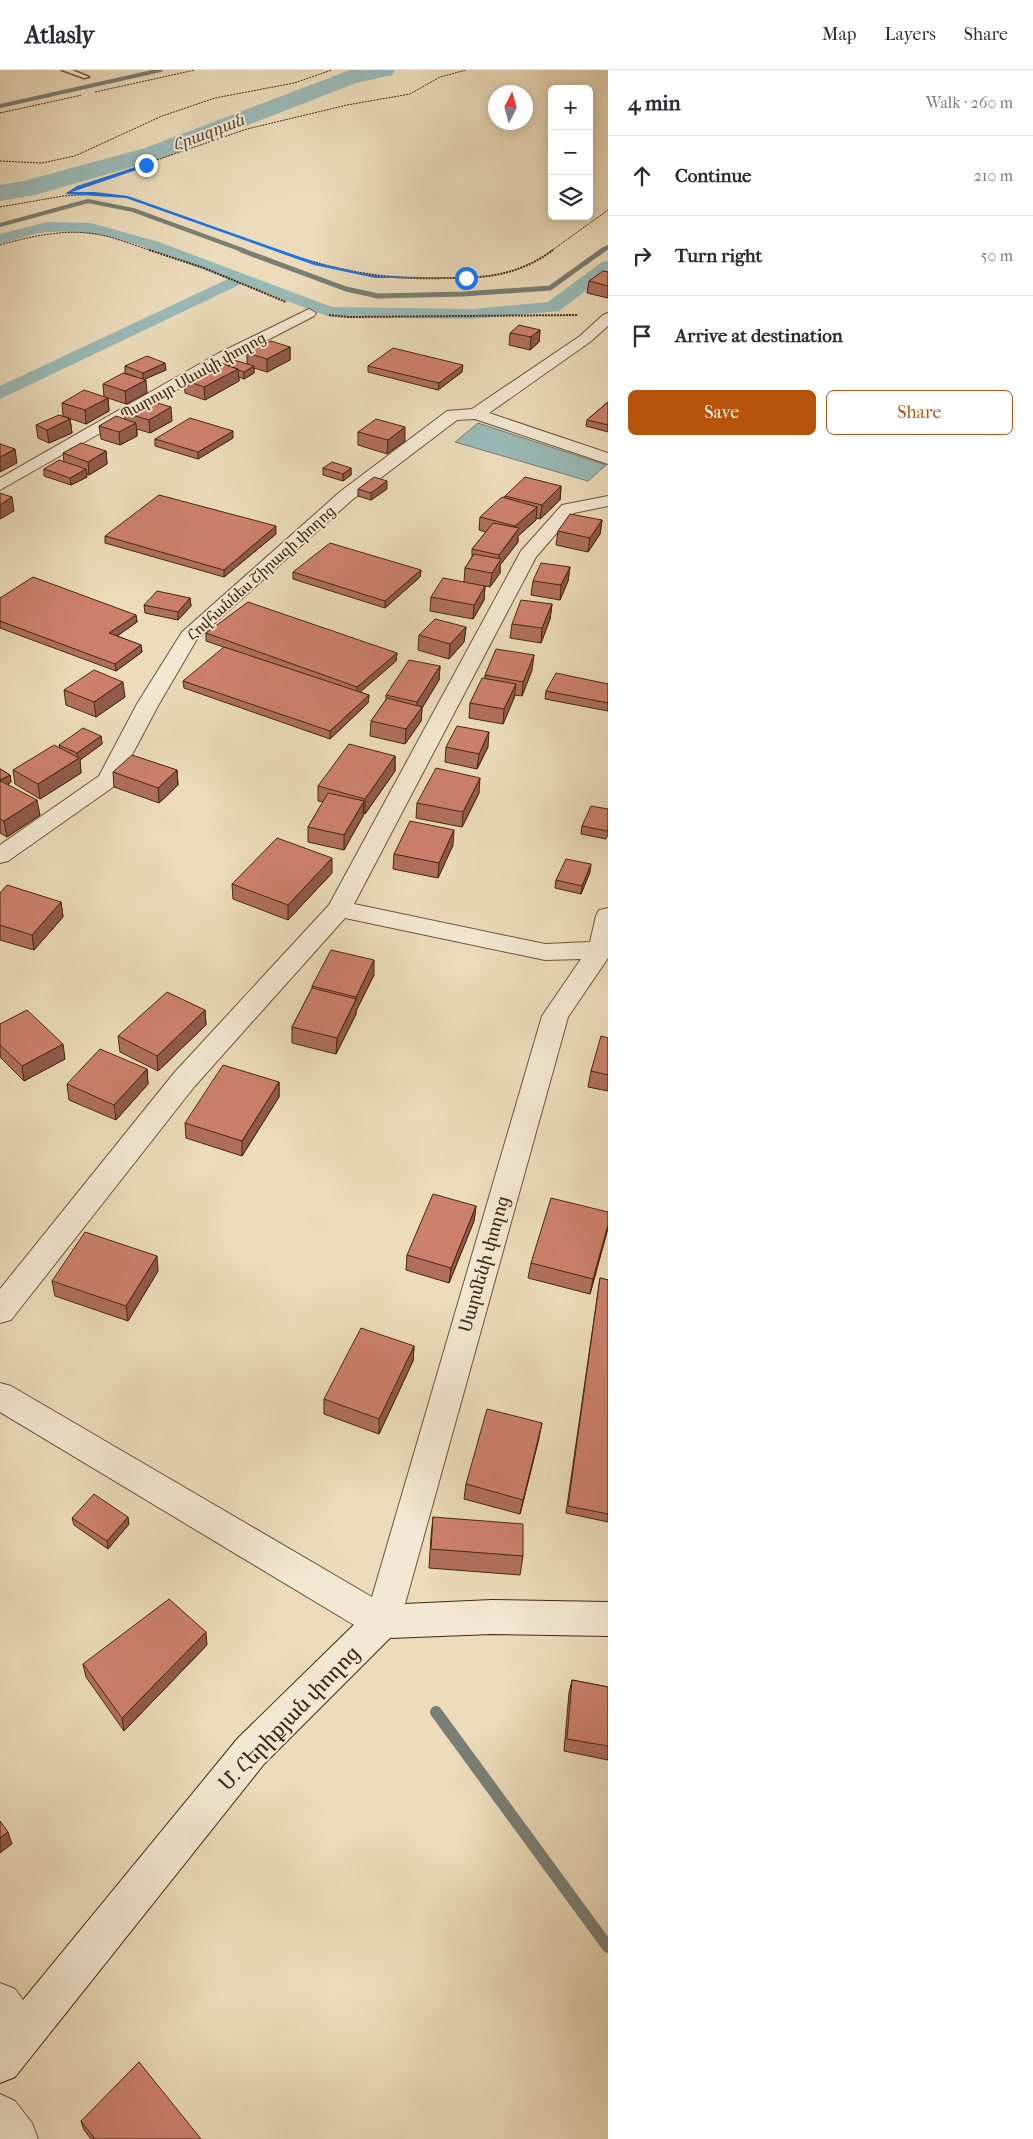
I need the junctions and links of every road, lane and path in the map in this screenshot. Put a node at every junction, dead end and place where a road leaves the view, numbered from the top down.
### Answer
1 (65, 70) edge
2 (332, 70) edge
3 (466, 70) edge
4 (86, 78) dead end
5 (0, 161) edge
6 (67, 194) junction
7 (0, 206) edge
8 (608, 210) edge
9 (0, 245) edge
10 (309, 313) junction
11 (585, 315) dead end
12 (608, 318) edge
13 (476, 414) junction
14 (608, 458) edge
15 (0, 485) edge
16 (608, 501) edge
17 (0, 856) edge
18 (339, 909) junction
19 (608, 916) edge
20 (604, 949) edge
21 (0, 1311) edge
22 (0, 1396) edge
23 (608, 1619) edge
24 (382, 1622) junction
25 (7, 2034) edge
26 (0, 2116) edge
27 (16, 2139) edge

1 - 4 lane
2 - 5 path
3 - 6 path
6 - 7 path
6 - 8 path
9 - 10 path
10 - 11 path
10 - 15 street, Պարույր Սևակի փողոց
12 - 13 street
13 - 14 street
13 - 17 street, Հովհաննես Շիրազի փողոց
16 - 18 street
18 - 20 street
18 - 21 street
19 - 20 street, Սարմենի փողոց
20 - 24 street, Սարմենի փողոց
22 - 24 street
23 - 24 street
24 - 25 street, Մ. Հերիքյան փողոց
26 - 27 street

